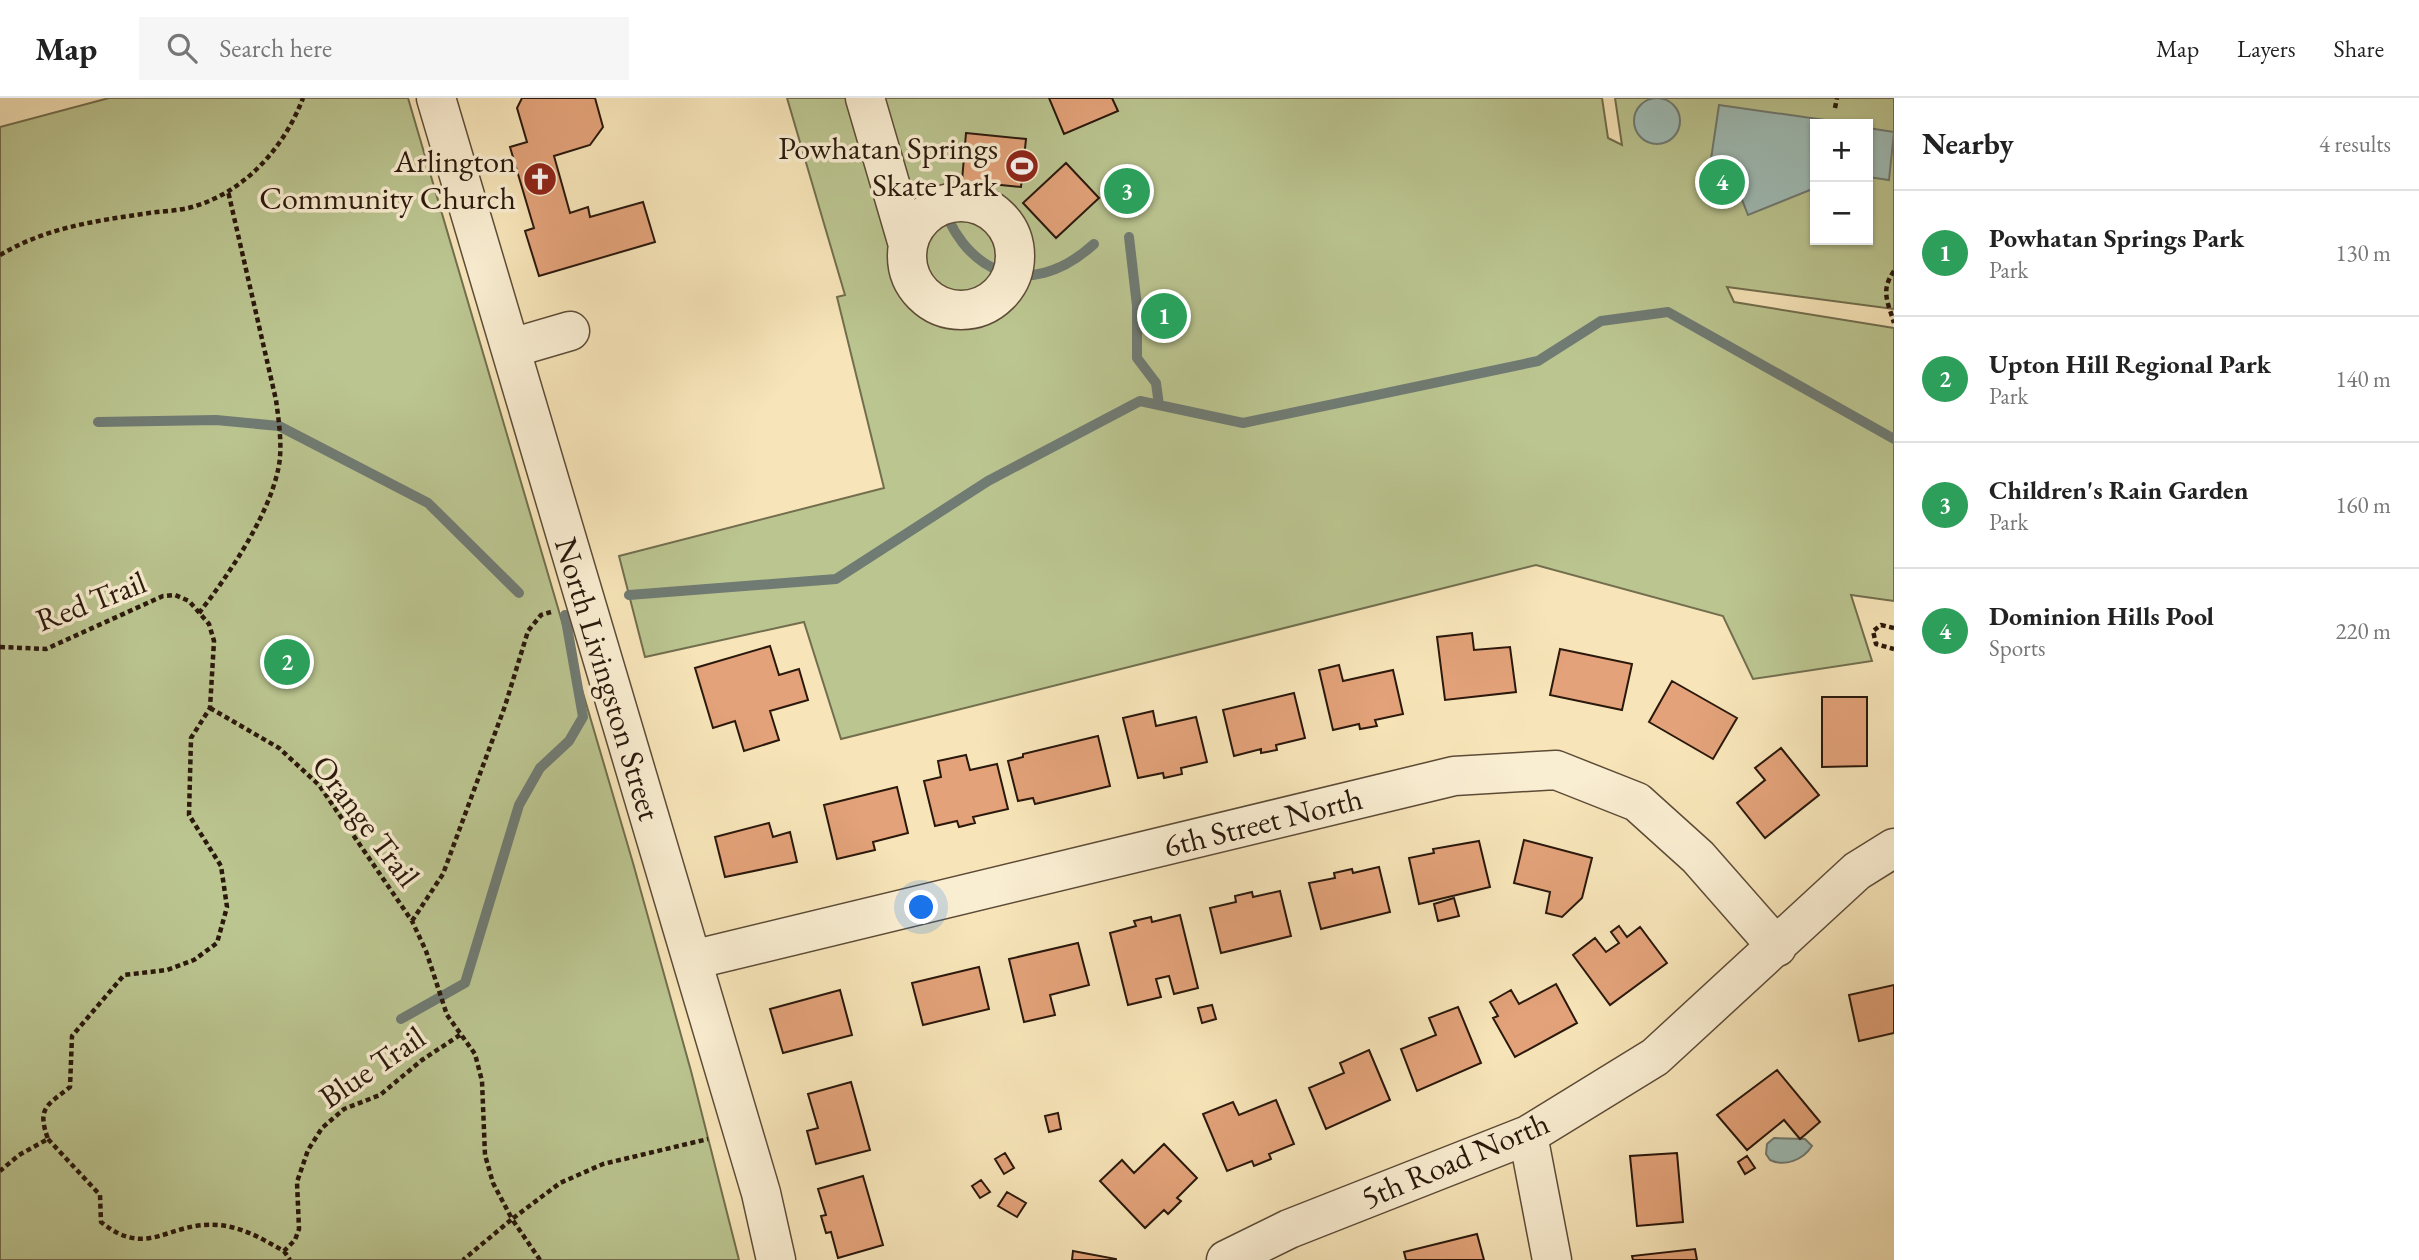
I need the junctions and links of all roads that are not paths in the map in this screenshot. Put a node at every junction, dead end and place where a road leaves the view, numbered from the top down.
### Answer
1 (436, 98) edge
2 (865, 98) edge
3 (908, 245) dead end
4 (570, 331) dead end
5 (512, 348) junction
6 (1894, 848) edge
7 (1777, 947) junction
8 (692, 960) junction
9 (1528, 1135) junction
10 (776, 1260) edge
11 (1226, 1260) edge
12 (1552, 1260) edge

1 - 5 street, North Livingston Street
2 - 3 street
4 - 5 street
5 - 8 street, North Livingston Street
6 - 7 street, 5th Road North
7 - 8 street, 6th Street North
7 - 9 street, 5th Road North
8 - 10 street, North Livingston Street
9 - 11 street, 5th Road North
9 - 12 street

